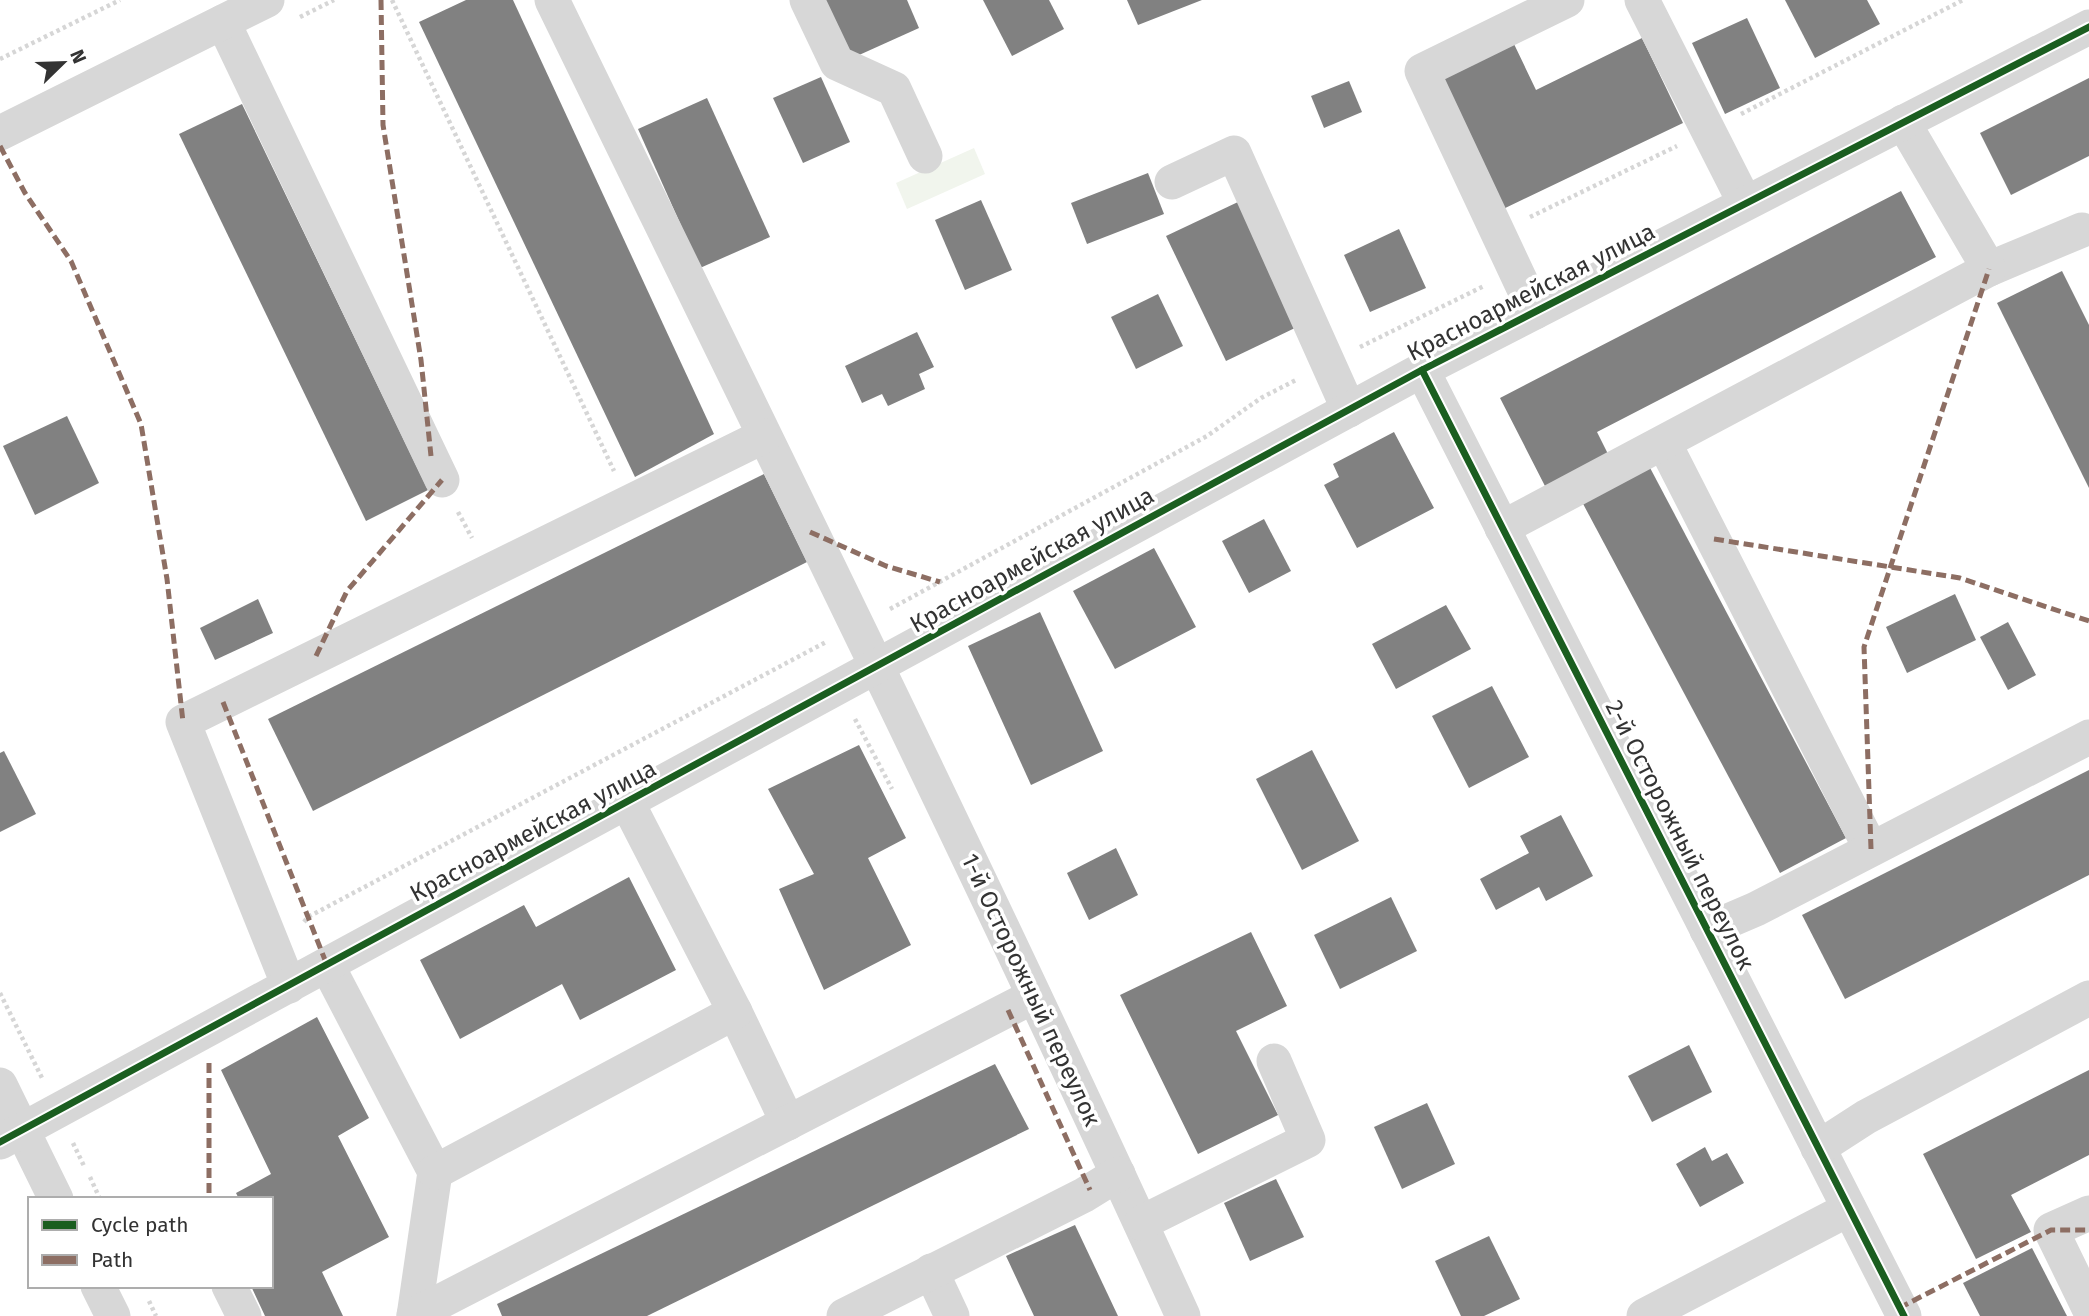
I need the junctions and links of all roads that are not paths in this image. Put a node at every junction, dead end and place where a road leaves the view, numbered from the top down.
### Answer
1 (267, 0) edge
2 (552, 0) edge
3 (807, 0) edge
4 (1567, 0) edge
5 (1642, 0) edge
6 (223, 22) junction
7 (2089, 27) edge
8 (1903, 122) junction
9 (0, 133) edge
10 (925, 156) dead end
11 (1172, 183) dead end
12 (1745, 203) junction
13 (2087, 234) edge
14 (1989, 269) junction
15 (1535, 312) junction
16 (1422, 370) junction
17 (1349, 410) junction
18 (764, 436) junction
19 (1664, 443) junction
20 (442, 480) road end
21 (1502, 528) junction
22 (876, 667) junction
23 (2089, 737) edge
24 (627, 802) junction
25 (1871, 849) junction
26 (1707, 930) junction
27 (327, 965) junction
28 (283, 971) junction
29 (1034, 996) junction
30 (2089, 998) edge
31 (736, 1012) junction
32 (1274, 1061) dead end
33 (0, 1086) edge
34 (788, 1122) junction
35 (11, 1136) edge
36 (1818, 1148) junction
37 (435, 1172) junction
38 (1118, 1174) junction
39 (55, 1197) edge
40 (1849, 1209) junction
41 (2089, 1213) edge
42 (1141, 1223) junction
43 (931, 1271) junction
44 (100, 1288) edge
45 (230, 1288) edge
46 (2089, 1308) edge
47 (414, 1315) edge
48 (113, 1316) edge
49 (244, 1316) edge
50 (844, 1316) edge
51 (952, 1316) edge
52 (1183, 1316) edge
53 (1644, 1316) edge
54 (1903, 1316) edge

1 - 6 street
2 - 18 street, 1-й Осторожный переулок
3 - 10 street
4 - 15 street
5 - 12 street
6 - 9 street
6 - 20 street
7 - 8 street, Красноармейская улица
8 - 12 street, Красноармейская улица
8 - 14 street
11 - 17 street
12 - 15 street, Красноармейская улица
13 - 14 street
14 - 19 street
15 - 16 street, Красноармейская улица
16 - 17 street, Красноармейская улица
16 - 21 street, 2-й Осторожный переулок
17 - 22 street, Красноармейская улица
18 - 22 street, 1-й Осторожный переулок
18 - 28 street
19 - 21 street
19 - 25 street
21 - 26 street, 2-й Осторожный переулок
22 - 24 street, Красноармейская улица
22 - 29 street, 1-й Осторожный переулок
23 - 25 street
24 - 27 street, Красноармейская улица
24 - 31 street
25 - 26 street
26 - 36 street, 2-й Осторожный переулок
27 - 28 street, Красноармейская улица
27 - 37 street
28 - 35 street, Красноармейская улица
29 - 34 street
29 - 38 street, 1-й Осторожный переулок
30 - 36 street
31 - 34 street
31 - 37 street
32 - 42 street
33 - 35 street
34 - 47 street
35 - 39 street
36 - 40 street, 2-й Осторожный переулок
37 - 47 street
38 - 42 street, 1-й Осторожный переулок
38 - 43 street
40 - 53 street
40 - 54 street, 2-й Осторожный переулок
41 - 46 street
42 - 52 street, 1-й Осторожный переулок
43 - 50 street
43 - 51 street
44 - 48 street
45 - 49 street

